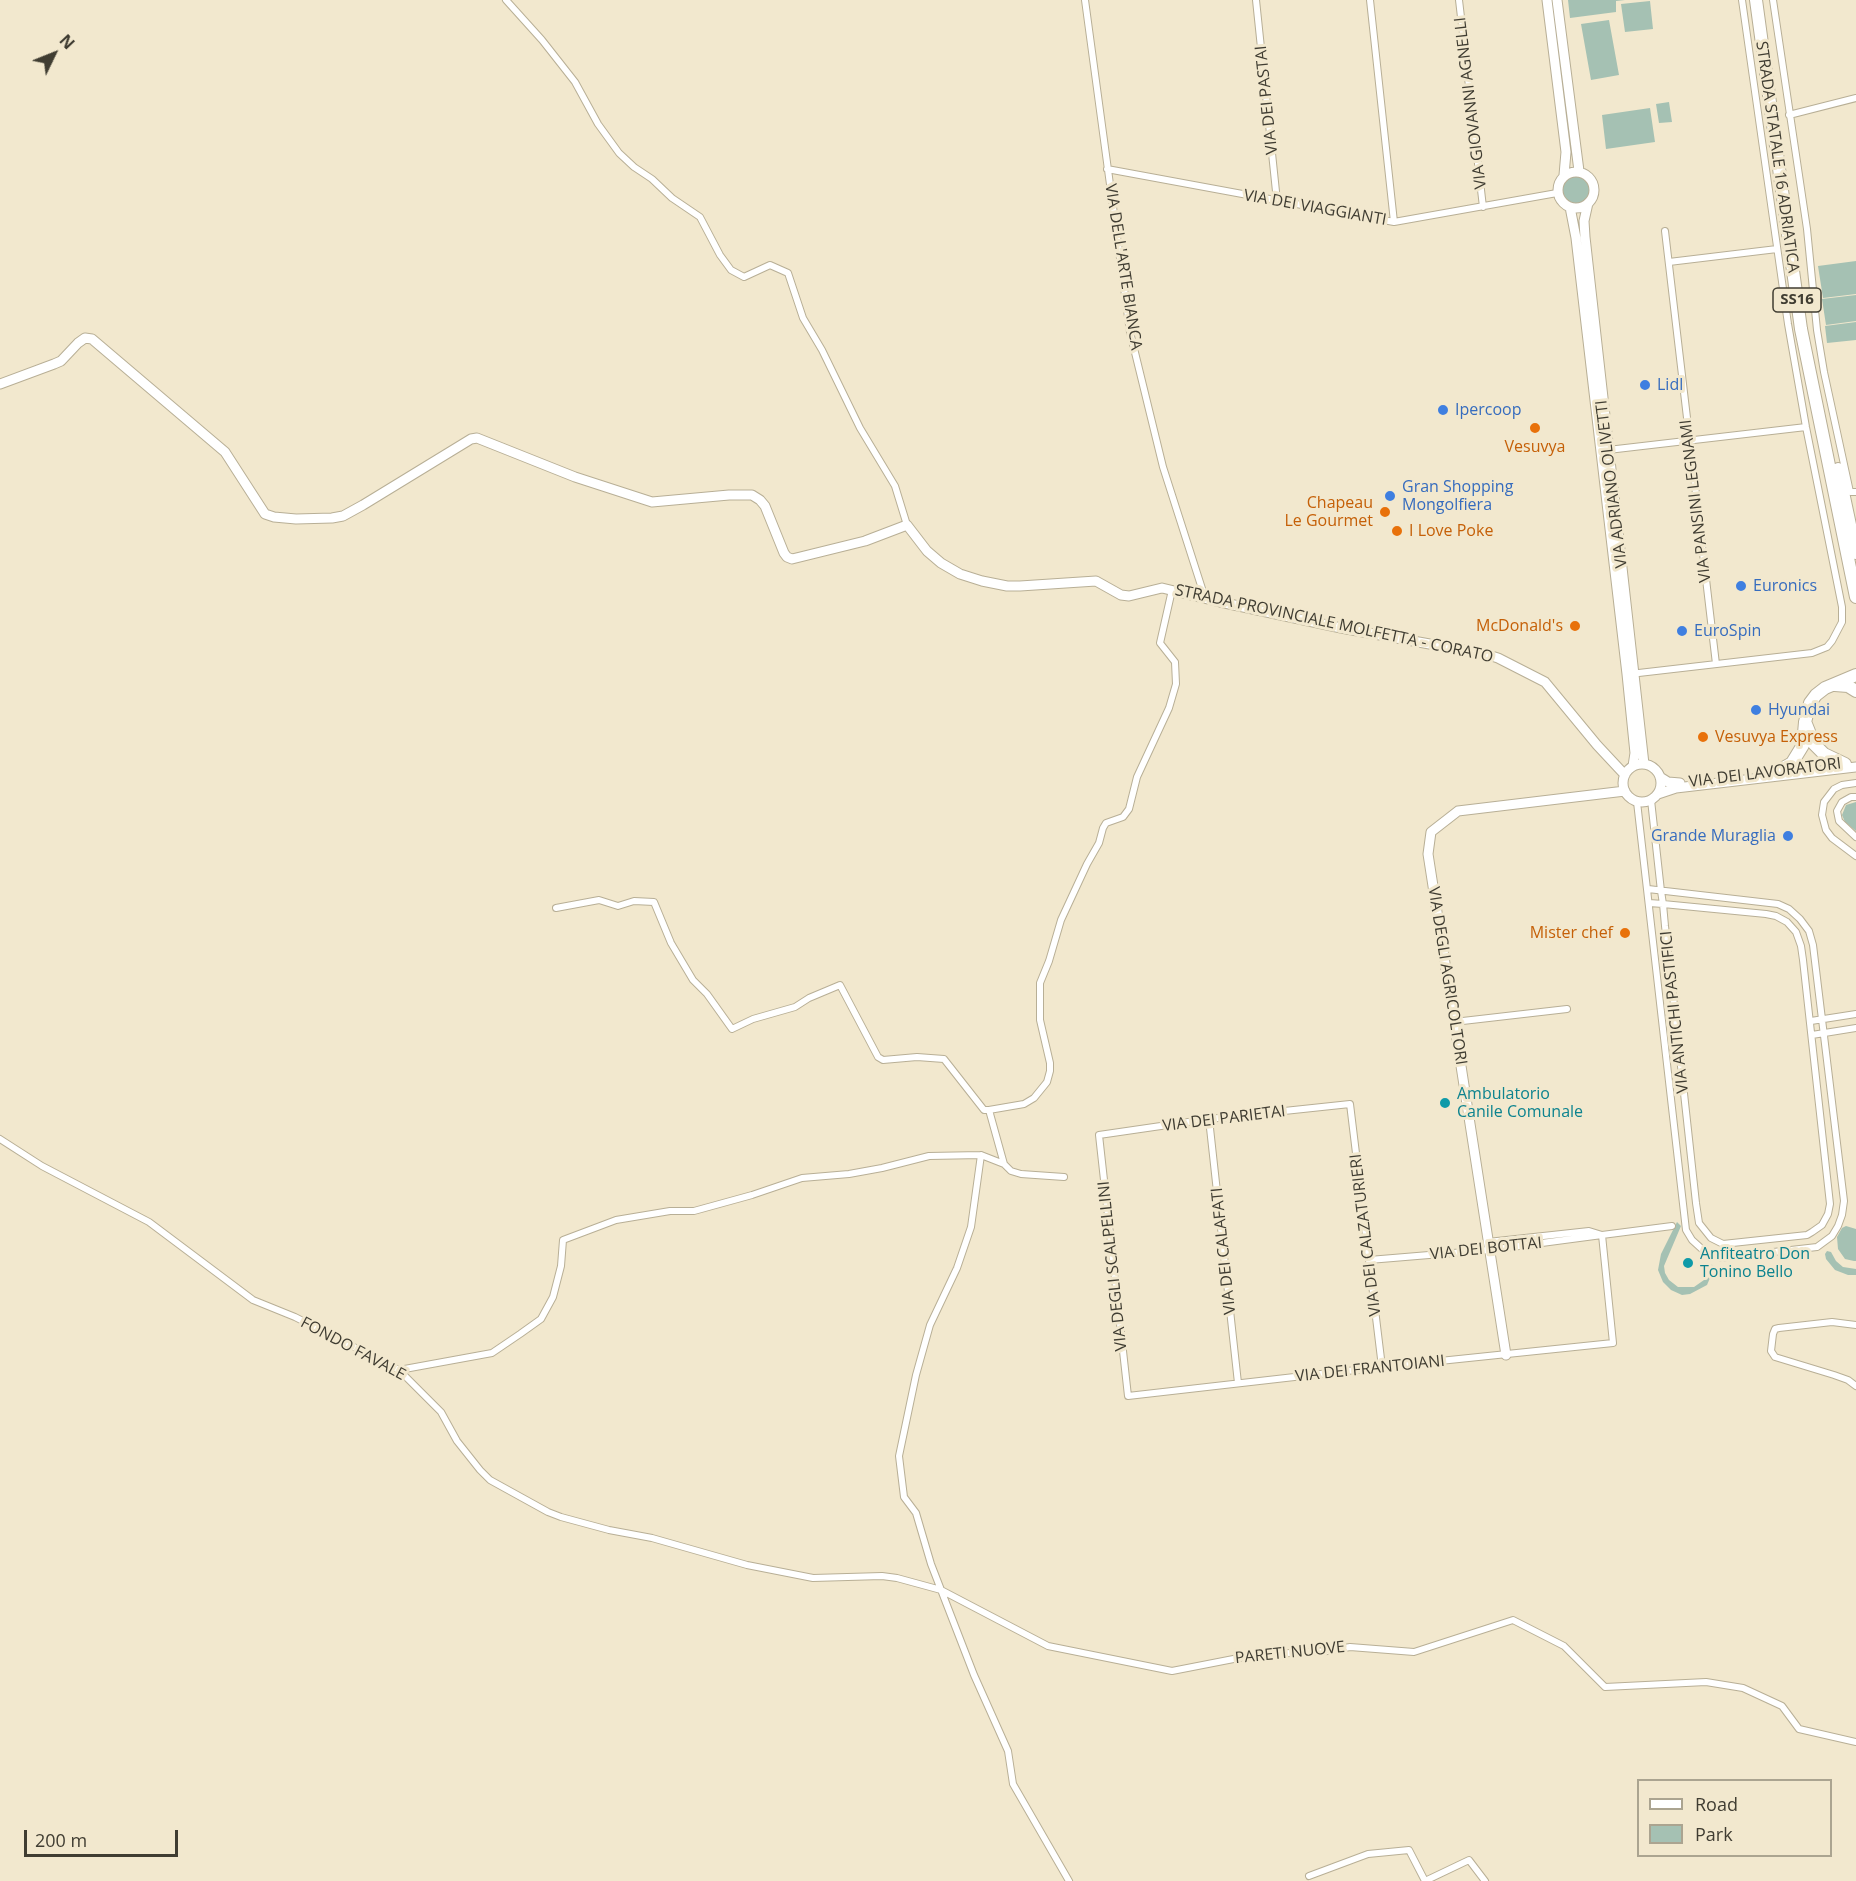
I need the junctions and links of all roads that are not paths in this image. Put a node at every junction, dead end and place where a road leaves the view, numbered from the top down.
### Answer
1 (506, 0) edge
2 (1085, 0) edge
3 (1256, 0) edge
4 (1370, 0) edge
5 (1459, 0) edge
6 (1548, 0) edge
7 (1557, 0) edge
8 (1742, 0) edge
9 (1756, 0) edge
10 (1764, 0) edge
11 (1773, 0) edge
12 (1856, 98) edge
13 (1789, 114) junction
14 (1107, 169) junction
15 (1579, 171) junction
16 (1564, 175) junction
17 (1557, 193) junction
18 (1277, 201) junction
19 (1588, 203) junction
20 (1483, 207) junction
21 (1570, 207) junction
22 (1394, 222) junction
23 (1665, 231) dead end
24 (1777, 249) junction
25 (1669, 262) junction
26 (0, 384) edge
27 (1806, 427) junction
28 (1689, 441) junction
29 (1608, 450) junction
30 (1856, 492) edge
31 (907, 525) junction
32 (1856, 553) edge
33 (1172, 590) junction
34 (1856, 595) edge
35 (1205, 598) junction
36 (1856, 610) edge
37 (1716, 664) junction
38 (1630, 674) junction
39 (1856, 675) edge
40 (1834, 685) junction
41 (1856, 691) edge
42 (1805, 722) junction
43 (1644, 764) junction
44 (1852, 764) edge
45 (1633, 766) junction
46 (1778, 771) junction
47 (1625, 775) junction
48 (1660, 777) junction
49 (1856, 783) edge
50 (1675, 785) junction
51 (1625, 791) junction
52 (1655, 797) junction
53 (1856, 797) edge
54 (1637, 802) junction
55 (1856, 837) edge
56 (1856, 856) edge
57 (1648, 889) junction
58 (1661, 891) junction
59 (1649, 903) junction
60 (1663, 904) junction
61 (556, 908) dead end
62 (1816, 974) junction
63 (1805, 975) junction
64 (1567, 1009) dead end
65 (1856, 1014) edge
66 (1822, 1019) junction
67 (1811, 1021) junction
68 (1454, 1022) junction
69 (1856, 1028) edge
70 (1824, 1033) junction
71 (1812, 1035) junction
72 (1350, 1104) joint
73 (989, 1110) junction
74 (1209, 1119) junction
75 (1099, 1135) joint
76 (0, 1139) edge
77 (981, 1155) junction
78 (1004, 1164) junction
79 (1064, 1177) dead end
80 (1672, 1226) dead end
81 (1602, 1235) junction
82 (1489, 1246) junction
83 (1369, 1260) junction
84 (1856, 1325) edge
85 (1506, 1355) junction
86 (1382, 1367) junction
87 (399, 1370) junction
88 (1238, 1383) junction
89 (1856, 1386) edge
90 (1128, 1396) joint
91 (941, 1590) junction
92 (1856, 1742) edge
93 (1309, 1876) dead end
94 (1069, 1881) edge
95 (1485, 1881) edge

1 - 31 street
2 - 14 street, VIA DELL'ARTE BIANCA
3 - 18 street, VIA DEI PASTAI
4 - 22 street
5 - 20 street, VIA GIOVANNI AGNELLI
6 - 16 street
7 - 15 street, VIA ADRIANO OLIVETTI
8 - 24 street
9 - 34 highway, STRADA STATALE 16 ADRIATICA / SS16
10 - 32 highway, STRADA STATALE 16 ADRIATICA / SS16
11 - 13 street
12 - 13 street
13 - 30 street
14 - 18 street, VIA DEI VIAGGIANTI
14 - 35 street, VIA DELL'ARTE BIANCA
15 - 16 street
15 - 19 street, VIA ADRIANO OLIVETTI
16 - 17 street
17 - 20 street, VIA DEI VIAGGIANTI
17 - 21 street
18 - 22 street, VIA DEI VIAGGIANTI
19 - 21 street
19 - 29 street, VIA ADRIANO OLIVETTI
20 - 22 street, VIA DEI VIAGGIANTI
21 - 38 street, VIA ADRIANO OLIVETTI
23 - 25 street, VIA PANSINI LEGNAMI
24 - 25 street
24 - 27 street
25 - 28 street, VIA PANSINI LEGNAMI
26 - 31 street
27 - 28 street
27 - 37 street
28 - 29 street
28 - 37 street, VIA PANSINI LEGNAMI
29 - 38 street, VIA ADRIANO OLIVETTI
31 - 33 street, STRADA PROVINCIALE MOLFETTA - CORATO
33 - 35 street, STRADA PROVINCIALE MOLFETTA - CORATO
33 - 73 street
34 - 36 highway, STRADA STATALE 16 ADRIATICA
35 - 47 street, STRADA PROVINCIALE MOLFETTA - CORATO
37 - 38 street
38 - 43 street, VIA ADRIANO OLIVETTI
38 - 45 street, VIA ADRIANO OLIVETTI
39 - 40 highway
40 - 41 highway
40 - 42 highway
42 - 44 highway
42 - 46 highway
43 - 45 street
43 - 48 street
44 - 46 street, VIA DEI LAVORATORI
44 - 50 street, VIA DEI LAVORATORI
45 - 47 street
46 - 50 street, VIA DEI LAVORATORI
47 - 51 street
48 - 50 street
48 - 52 street
49 - 56 street
50 - 52 street
51 - 54 street
51 - 68 street, VIA DEGLI AGRICOLTORI
52 - 54 street
52 - 58 street, VIA ANTICHI PASTIFICI
53 - 55 street
54 - 57 street, VIA ANTICHI PASTIFICI
57 - 58 street
57 - 59 street, VIA ANTICHI PASTIFICI
58 - 60 street, VIA ANTICHI PASTIFICI
58 - 62 street
59 - 60 street
59 - 70 street, VIA ANTICHI PASTIFICI
60 - 63 street
60 - 71 street, VIA ANTICHI PASTIFICI
61 - 73 street
62 - 63 street
62 - 66 street
63 - 67 street
64 - 68 street
65 - 66 street
66 - 67 street
66 - 70 street
67 - 71 street
68 - 82 street, VIA DEGLI AGRICOLTORI
69 - 70 street
70 - 71 street
72 - 74 street, VIA DEI PARIETAI
72 - 83 street, VIA DEI CALZATURIERI
73 - 78 street
74 - 75 street, VIA DEI PARIETAI
74 - 88 street, VIA DEI CALAFATI
75 - 90 street, VIA DEGLI SCALPELLINI
76 - 87 street, FONDO FAVALE
77 - 78 street
77 - 87 street
77 - 91 street
78 - 79 street
80 - 81 street, VIA DEI BOTTAI
81 - 82 street, VIA DEI BOTTAI
81 - 85 street, VIA DEI FRANTOIANI
82 - 83 street, VIA DEI BOTTAI
82 - 85 street, VIA DEGLI AGRICOLTORI
83 - 86 street, VIA DEI CALZATURIERI
84 - 89 street
85 - 86 street, VIA DEI FRANTOIANI
86 - 88 street, VIA DEI FRANTOIANI
87 - 91 street, FONDO FAVALE
88 - 90 street, VIA DEI FRANTOIANI
91 - 92 street, PARETI NUOVE
91 - 94 street
93 - 95 street

